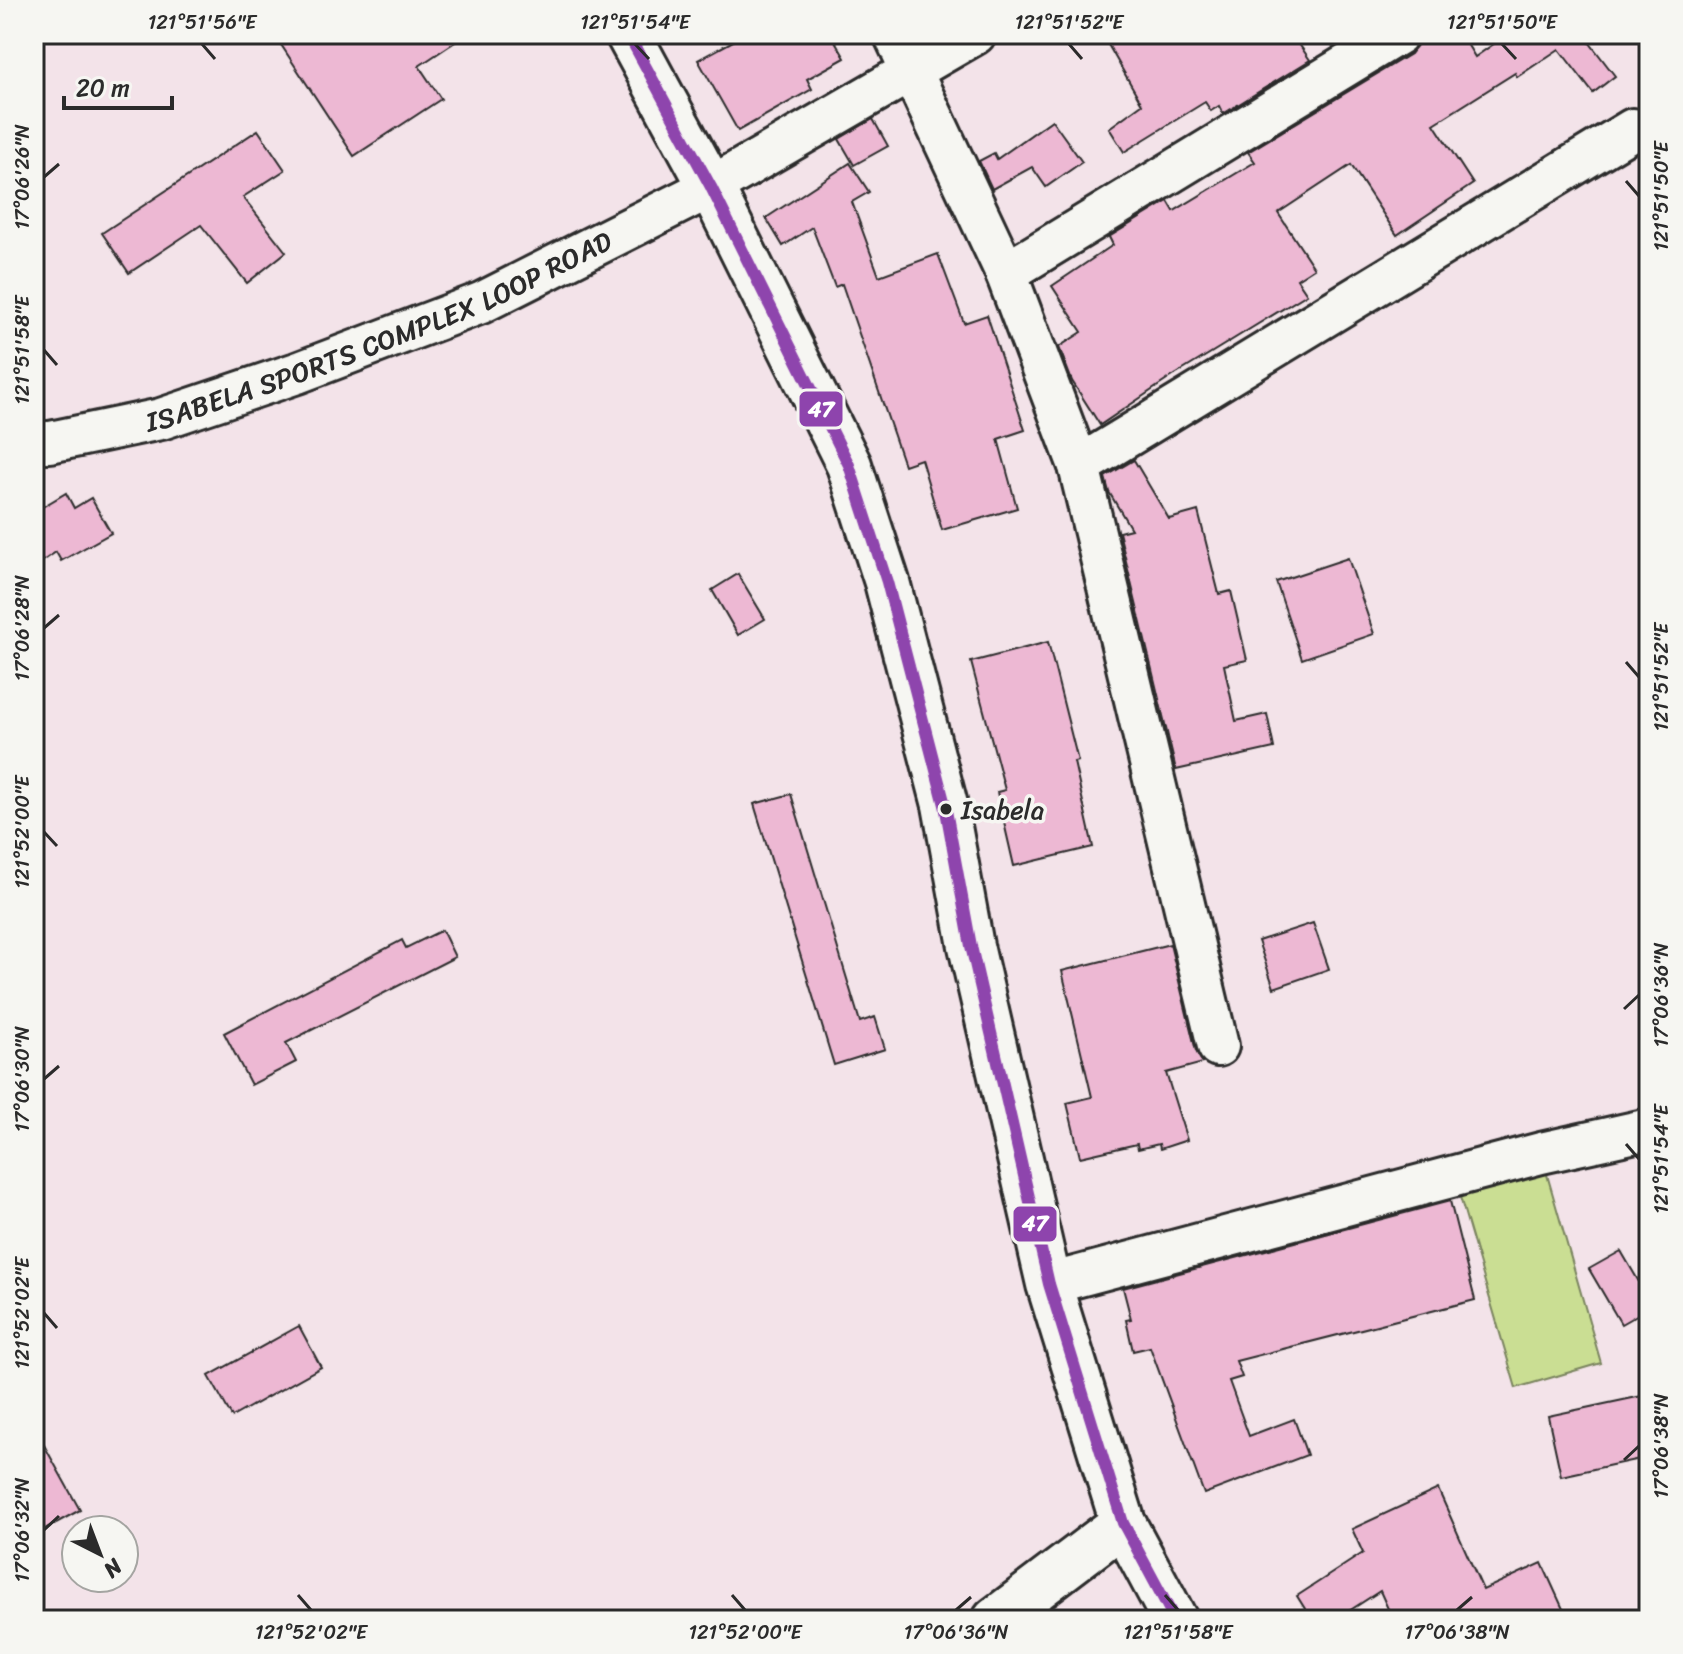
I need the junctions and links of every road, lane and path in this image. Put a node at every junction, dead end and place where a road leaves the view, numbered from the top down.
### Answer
1 (628, 34) edge
2 (894, 34) edge
3 (975, 34) edge
4 (1398, 34) edge
5 (911, 72) junction
6 (1633, 129) dead end
7 (711, 187) junction
8 (1006, 273) junction
9 (34, 442) edge
10 (1079, 466) junction
11 (1218, 1046) dead end
12 (1649, 1129) edge
13 (1049, 1284) junction
14 (1123, 1523) junction
15 (995, 1620) edge
16 (1175, 1620) edge

1 - 7 main road
2 - 5 street
3 - 5 street, ISABELA SPORTS COMPLEX LOOP ROAD
4 - 8 street
5 - 7 street, ISABELA SPORTS COMPLEX LOOP ROAD
5 - 8 street
6 - 10 street
7 - 9 street, ISABELA SPORTS COMPLEX LOOP ROAD
7 - 13 main road
8 - 10 street
10 - 11 street
12 - 13 street
13 - 14 main road
14 - 15 main road
14 - 16 main road

